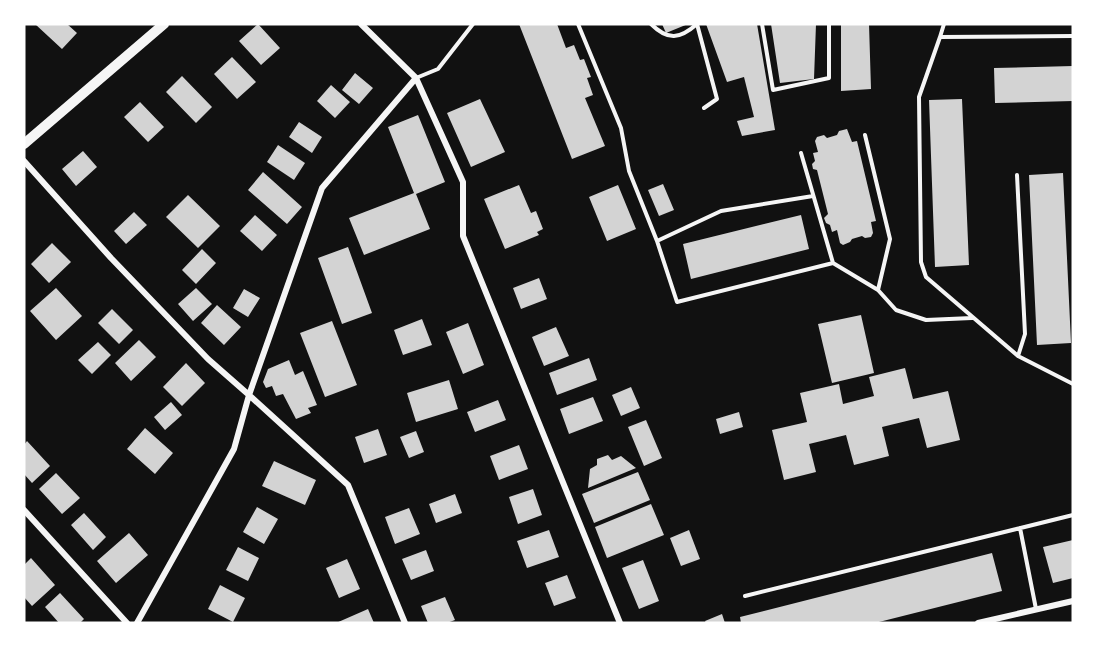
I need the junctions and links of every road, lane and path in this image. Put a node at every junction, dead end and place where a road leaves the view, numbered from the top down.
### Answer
1 (164, 24) edge
2 (361, 24) edge
3 (473, 24) edge
4 (578, 24) edge
5 (651, 24) edge
6 (697, 24) edge
7 (762, 24) edge
8 (829, 24) edge
9 (944, 24) edge
10 (1073, 36) edge
11 (940, 37) junction
12 (416, 78) junction
13 (704, 108) dead end
14 (865, 135) dead end
15 (24, 144) edge
16 (801, 153) dead end
17 (24, 161) edge
18 (1017, 176) dead end
19 (813, 196) junction
20 (657, 241) junction
21 (833, 263) junction
22 (878, 290) junction
23 (973, 318) junction
24 (1018, 356) junction
25 (1073, 384) edge
26 (249, 395) junction
27 (24, 510) edge
28 (1073, 515) edge
29 (1020, 528) junction
30 (745, 596) dead end
31 (1073, 601) edge
32 (1036, 609) junction
33 (127, 623) edge
34 (137, 623) edge
35 (405, 623) edge
36 (620, 623) edge
37 (978, 623) edge

1 - 15 main road
2 - 12 street
3 - 12 lane
4 - 20 lane
5 - 6 lane
6 - 13 lane
7 - 8 lane
9 - 11 lane
10 - 11 lane
11 - 23 lane
12 - 26 street
12 - 36 street
14 - 22 lane
16 - 19 lane
17 - 26 street
18 - 24 lane
19 - 20 lane
19 - 21 lane
20 - 21 lane
21 - 22 lane
22 - 23 lane
23 - 24 lane
24 - 25 lane
26 - 34 street
26 - 35 street
27 - 33 street
28 - 29 lane
29 - 30 lane
29 - 32 lane
31 - 32 street
32 - 37 street

